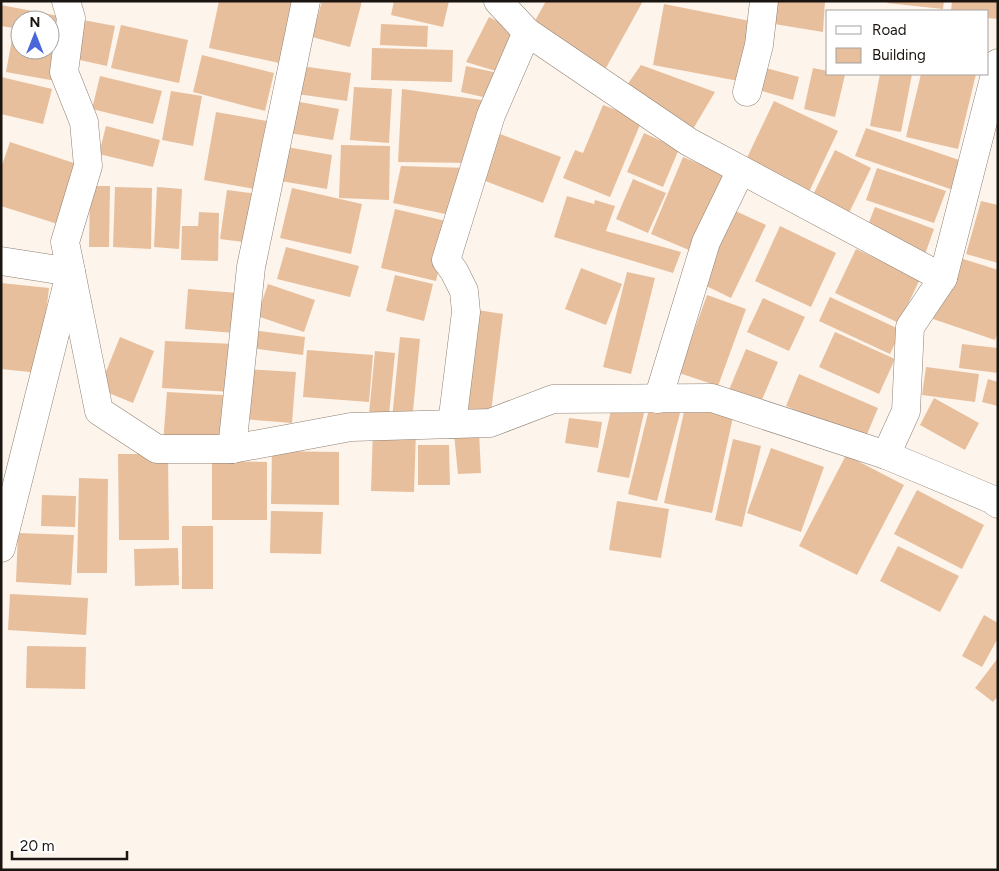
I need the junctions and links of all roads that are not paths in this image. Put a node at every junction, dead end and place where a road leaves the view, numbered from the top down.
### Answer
1 (66, 1) edge
2 (306, 1) edge
3 (498, 1) edge
4 (764, 1) edge
5 (526, 32) junction
6 (998, 63) edge
7 (748, 92) dead end
8 (741, 170) junction
9 (1, 261) edge
10 (71, 272) junction
11 (943, 278) junction
12 (658, 399) junction
13 (452, 424) junction
14 (232, 449) junction
15 (886, 455) junction
16 (996, 498) edge
17 (1, 548) edge

1 - 10 street
2 - 14 street
3 - 5 street
4 - 7 street
5 - 8 street
5 - 13 street
6 - 11 street
8 - 11 street
8 - 12 street
9 - 10 street
10 - 14 street
10 - 17 street
11 - 15 street
12 - 13 street
12 - 15 street
13 - 14 street
15 - 16 street

